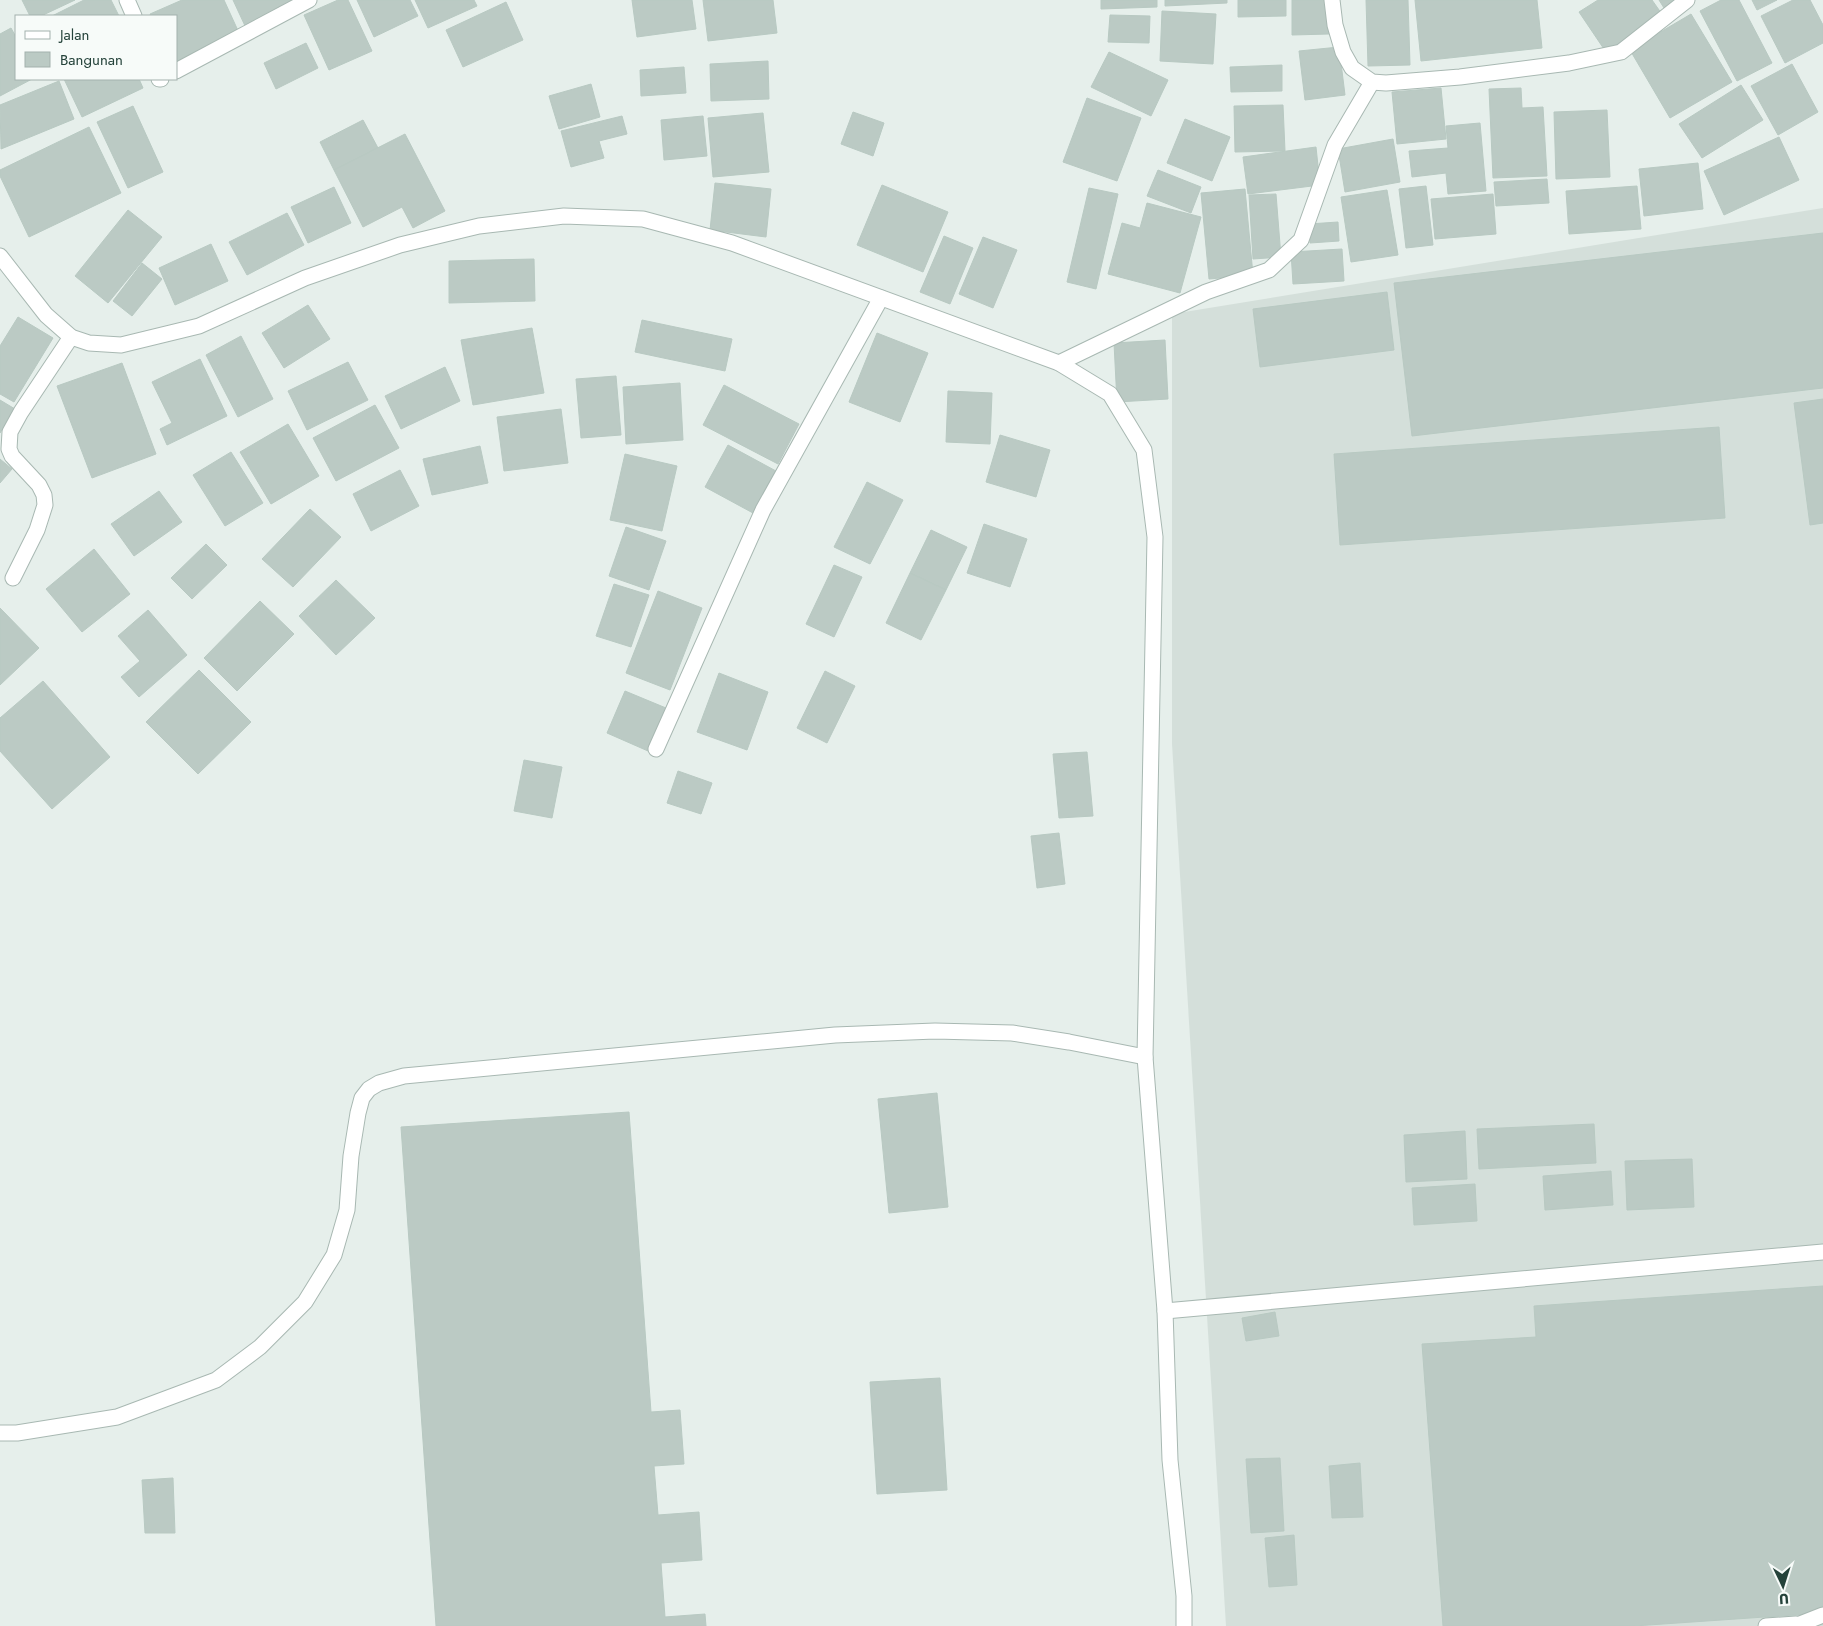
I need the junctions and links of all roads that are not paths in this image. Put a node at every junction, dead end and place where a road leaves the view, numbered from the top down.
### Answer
1 (127, 0) edge
2 (310, 0) edge
3 (1332, 0) edge
4 (1687, 0) edge
5 (134, 15) edge
6 (178, 70) edge
7 (1372, 82) junction
8 (1, 261) edge
9 (881, 298) junction
10 (71, 337) junction
11 (1059, 363) junction
12 (13, 578) dead end
13 (656, 749) dead end
14 (1145, 1057) junction
15 (1823, 1252) edge
16 (1165, 1311) junction
17 (0, 1433) edge
18 (1823, 1616) edge
19 (1796, 1625) edge
20 (1184, 1626) edge
21 (1766, 1626) edge

1 - 5 street
2 - 6 street
3 - 7 street
4 - 7 street
7 - 11 street
8 - 10 street
9 - 10 street
9 - 11 street
9 - 13 street
10 - 12 street
11 - 14 street
14 - 16 street
14 - 17 street
15 - 16 street
16 - 20 street
18 - 19 street
19 - 21 street

